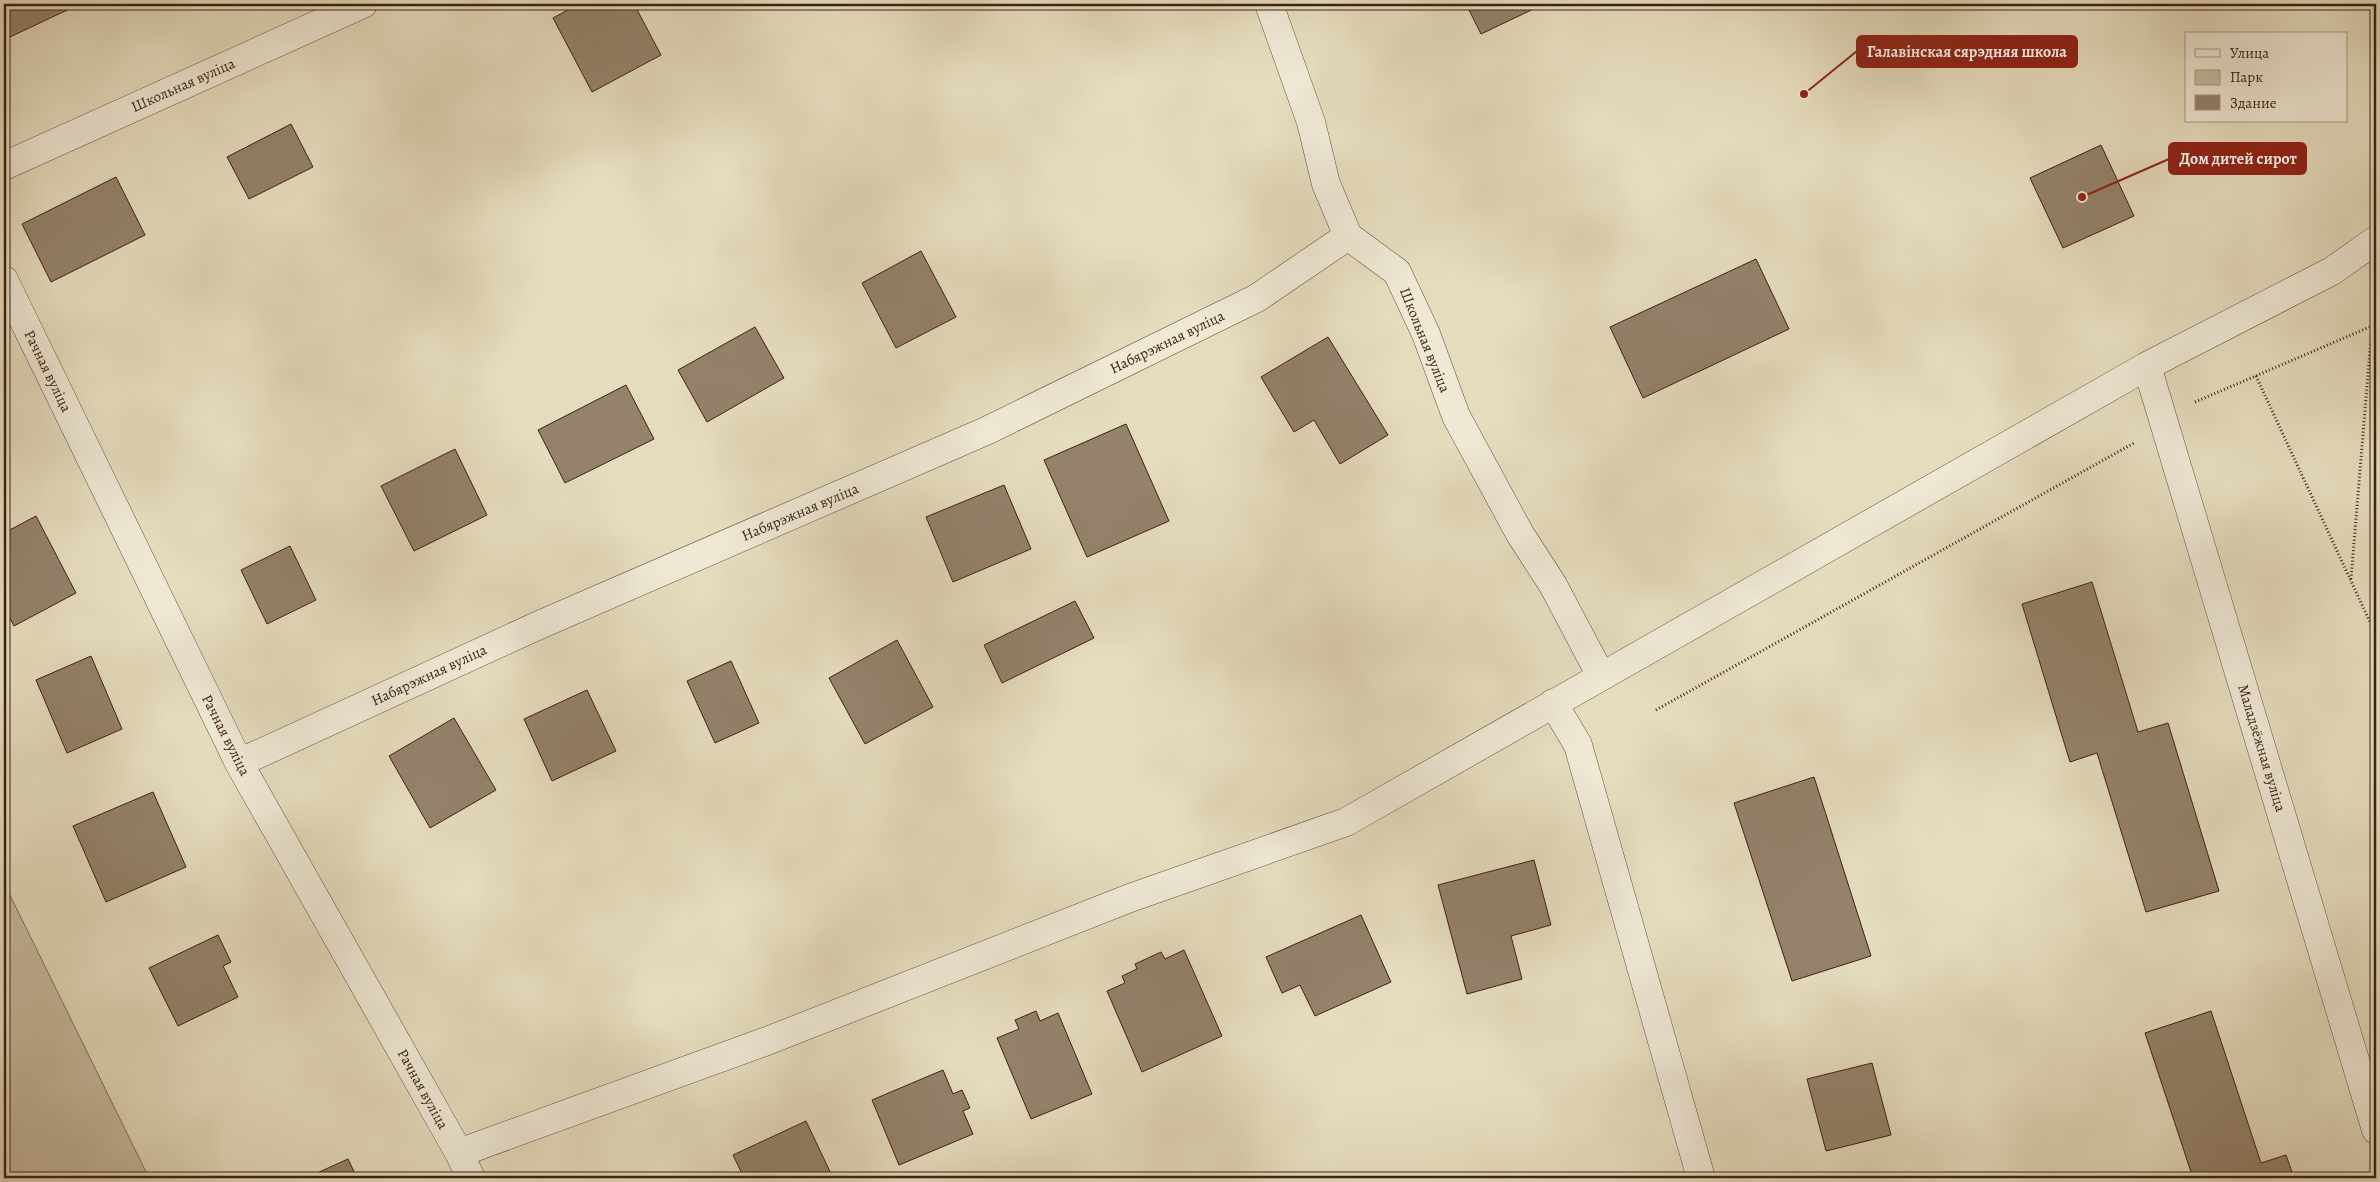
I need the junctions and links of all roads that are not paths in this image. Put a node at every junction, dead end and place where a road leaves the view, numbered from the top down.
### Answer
1 (362, 4) edge
2 (1269, 4) edge
3 (4, 166) edge
4 (1348, 236) junction
5 (2376, 240) edge
6 (4, 280) edge
7 (2147, 366) junction
8 (1601, 676) junction
9 (1553, 703) junction
10 (239, 763) junction
11 (2376, 1130) edge
12 (459, 1153) junction
13 (471, 1178) edge
14 (1701, 1178) edge

1 - 3 street, Школьная вуліца
2 - 4 street
4 - 8 street, Школьная вуліца
4 - 10 street, Набярэжная вуліца
5 - 7 street
6 - 10 street, Рачная вуліца
7 - 8 street
7 - 11 street, Маладзёжная вуліца
8 - 9 street
9 - 12 street
9 - 14 street
10 - 12 street, Рачная вуліца
12 - 13 street, Рачная вуліца

